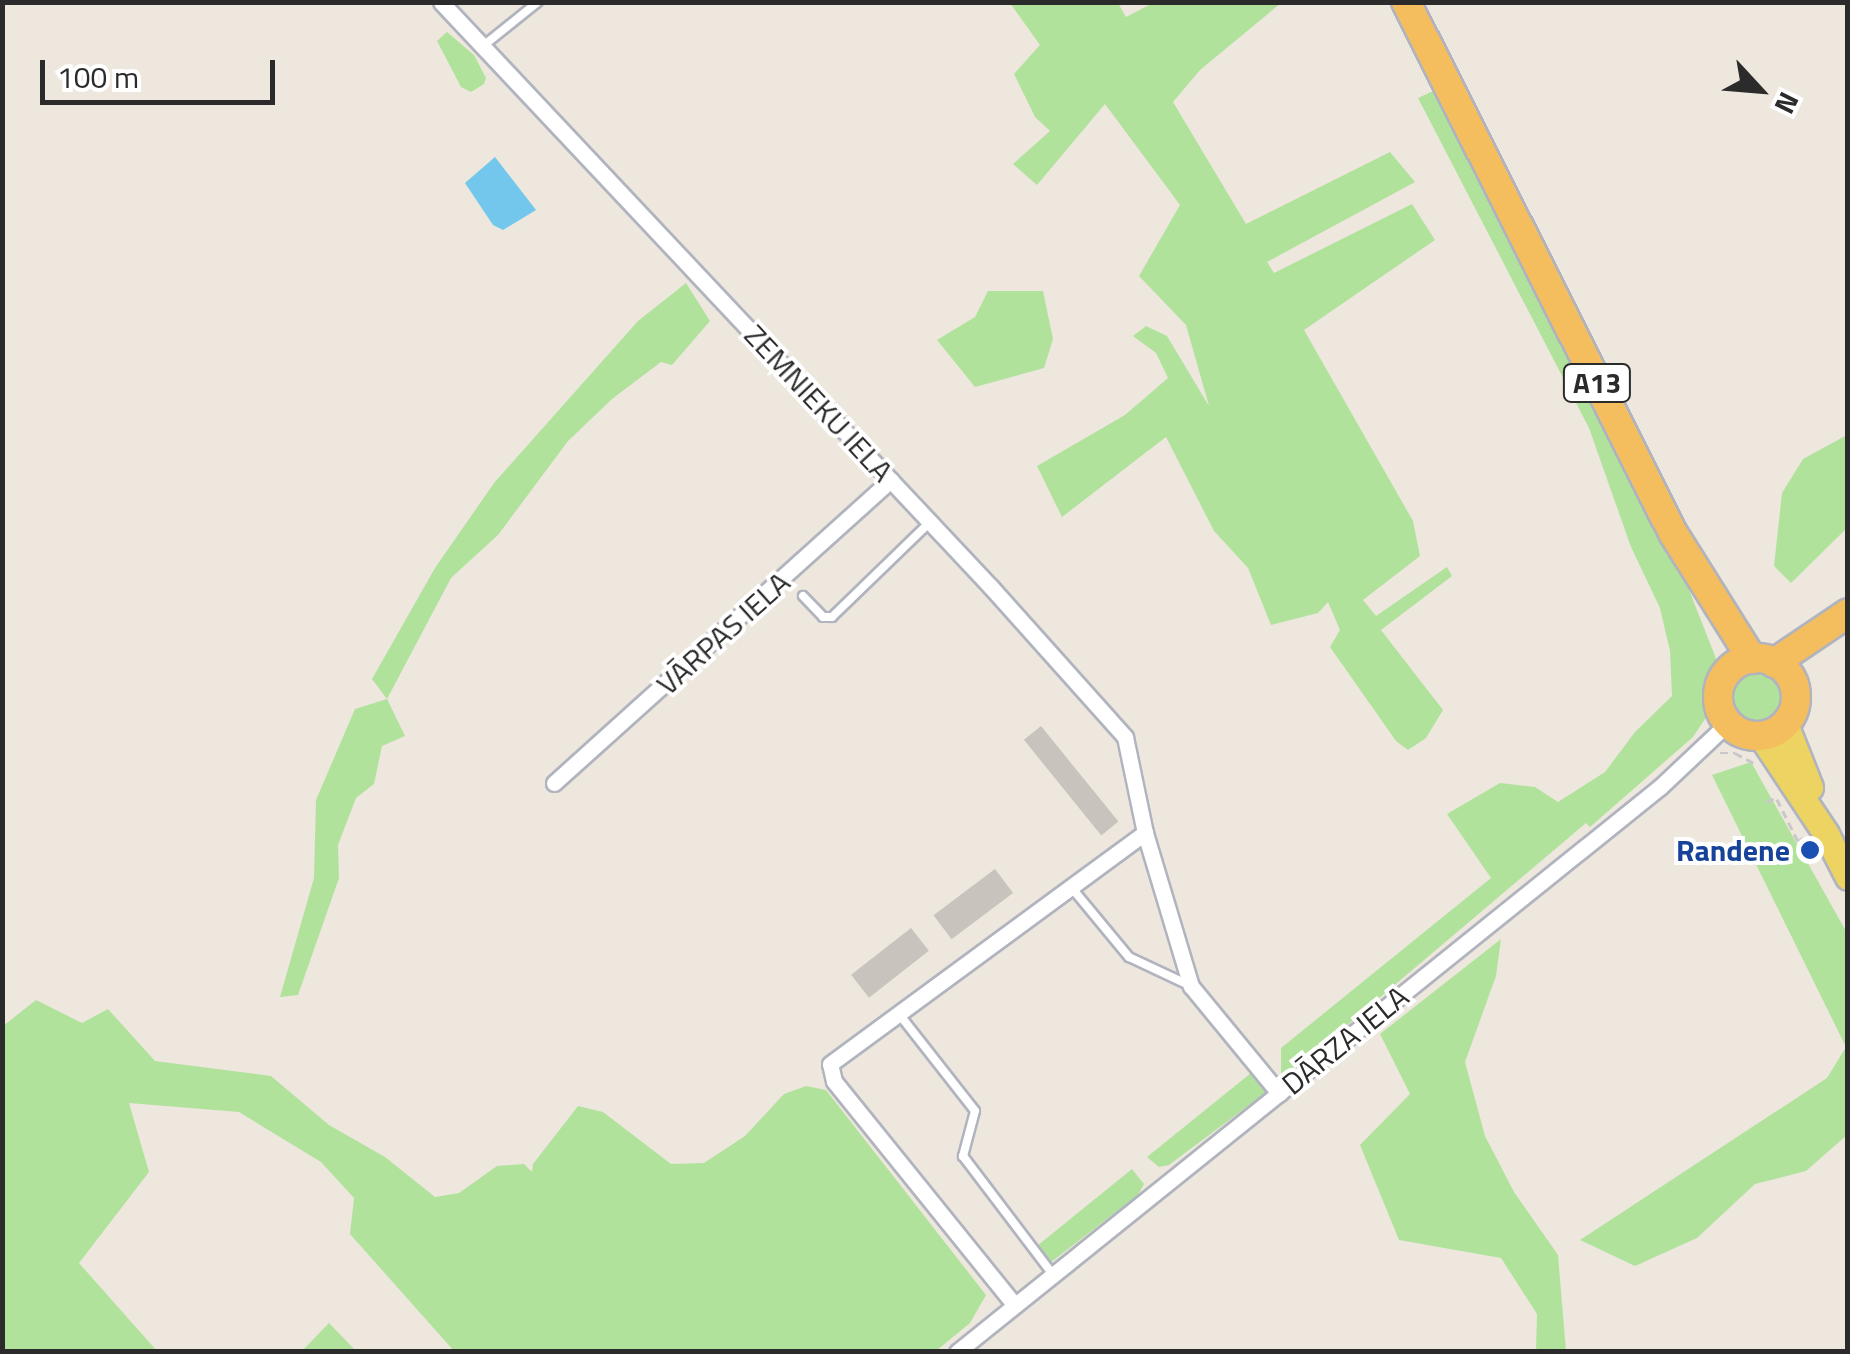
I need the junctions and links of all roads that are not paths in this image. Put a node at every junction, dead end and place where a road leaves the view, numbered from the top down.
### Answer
1 (441, 2) edge
2 (538, 2) edge
3 (1406, 2) edge
4 (482, 46) junction
5 (891, 480) junction
6 (930, 522) junction
7 (803, 596) dead end
8 (1848, 613) edge
9 (1848, 629) edge
10 (1762, 668) junction
11 (1728, 724) junction
12 (1773, 730) junction
13 (554, 783) dead end
14 (1145, 833) junction
15 (1848, 876) edge
16 (1071, 887) junction
17 (1192, 986) junction
18 (899, 1014) junction
19 (1278, 1093) junction
20 (1051, 1272) junction
21 (1013, 1303) junction
22 (957, 1352) edge

1 - 4 street, ZEMNIEKU IELA
2 - 4 lane
3 - 10 highway, A13
4 - 5 street, ZEMNIEKU IELA
5 - 6 street, ZEMNIEKU IELA
5 - 13 street, VĀRPAS IELA
6 - 7 lane
6 - 14 street, ZEMNIEKU IELA
8 - 10 highway
9 - 10 highway
10 - 11 highway, A13
10 - 12 highway
11 - 12 highway
11 - 19 street, DĀRZA IELA
12 - 15 main road
14 - 16 street
14 - 17 street, ZEMNIEKU IELA
16 - 17 lane
16 - 18 street
17 - 19 street
18 - 20 lane
18 - 21 street
19 - 20 street, DĀRZA IELA
20 - 21 street, DĀRZA IELA
21 - 22 street, DĀRZA IELA

